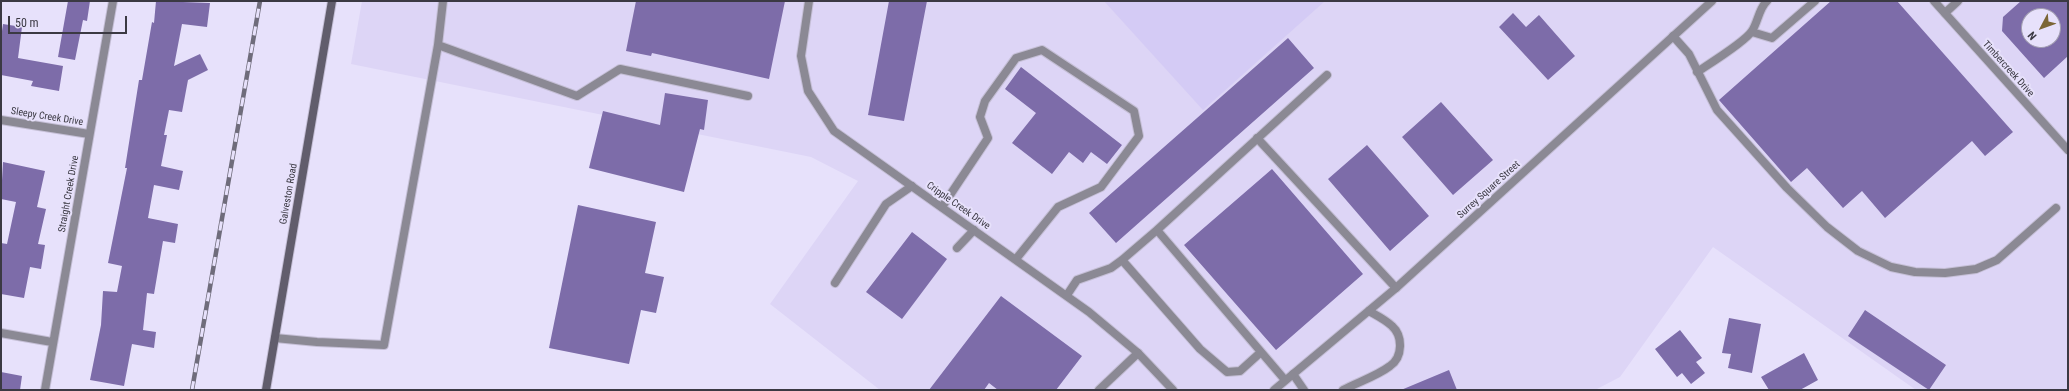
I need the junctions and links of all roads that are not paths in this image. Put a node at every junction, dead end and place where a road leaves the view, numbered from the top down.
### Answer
1 (113, 1) edge
2 (332, 1) edge
3 (442, 1) edge
4 (810, 1) edge
5 (1712, 1) edge
6 (1767, 1) edge
7 (1815, 1) edge
8 (1934, 1) edge
9 (1958, 1) edge
10 (1945, 13) junction
11 (1752, 32) junction
12 (1673, 36) junction
13 (438, 45) junction
14 (1697, 72) junction
15 (1327, 75) dead end
16 (748, 96) dead end
17 (1, 120) edge
18 (90, 134) junction
19 (1257, 138) junction
20 (2068, 150) edge
21 (912, 186) junction
22 (942, 207) junction
23 (2056, 208) dead end
24 (974, 230) junction
25 (1157, 230) junction
26 (957, 248) dead end
27 (1016, 259) junction
28 (1122, 260) junction
29 (836, 283) dead end
30 (1396, 288) junction
31 (1067, 295) junction
32 (1369, 311) junction
33 (1, 333) edge
34 (275, 338) junction
35 (52, 342) junction
36 (1261, 352) junction
37 (1138, 353) junction
38 (1293, 374) junction
39 (1286, 380) junction
40 (1169, 388) edge
41 (44, 390) edge
42 (266, 390) edge
43 (1099, 390) edge
44 (1274, 390) edge
45 (1304, 390) edge
46 (1344, 390) edge

1 - 18 street, Straight Creek Drive
2 - 34 main road, Galveston Road
3 - 13 street
4 - 21 street, Cripple Creek Drive
5 - 12 street, Surrey Square Street
6 - 11 street
7 - 11 street
8 - 10 street, Timbercreek Drive
9 - 10 street
10 - 20 street, Timbercreek Drive
11 - 14 street
12 - 14 street
12 - 30 street, Surrey Square Street
13 - 16 street
13 - 34 street
14 - 23 street
15 - 19 street
17 - 18 street, Sleepy Creek Drive
18 - 35 street, Straight Creek Drive
19 - 25 street
19 - 30 street
21 - 22 street, Cripple Creek Drive
21 - 29 street
22 - 24 street, Cripple Creek Drive
22 - 27 street
24 - 26 street
24 - 27 street, Cripple Creek Drive
25 - 28 street
25 - 36 street
27 - 31 street, Cripple Creek Drive
28 - 31 street
28 - 36 street
30 - 32 street, Surrey Square Street
31 - 37 street, Cripple Creek Drive
32 - 38 street, Surrey Square Street
32 - 46 street
33 - 35 street
34 - 42 main road, Galveston Road
35 - 41 street, Straight Creek Drive
36 - 39 street
37 - 40 street, Cripple Creek Drive
37 - 43 street
38 - 39 street, Surrey Square Street
38 - 45 street
39 - 44 street, Surrey Square Street

